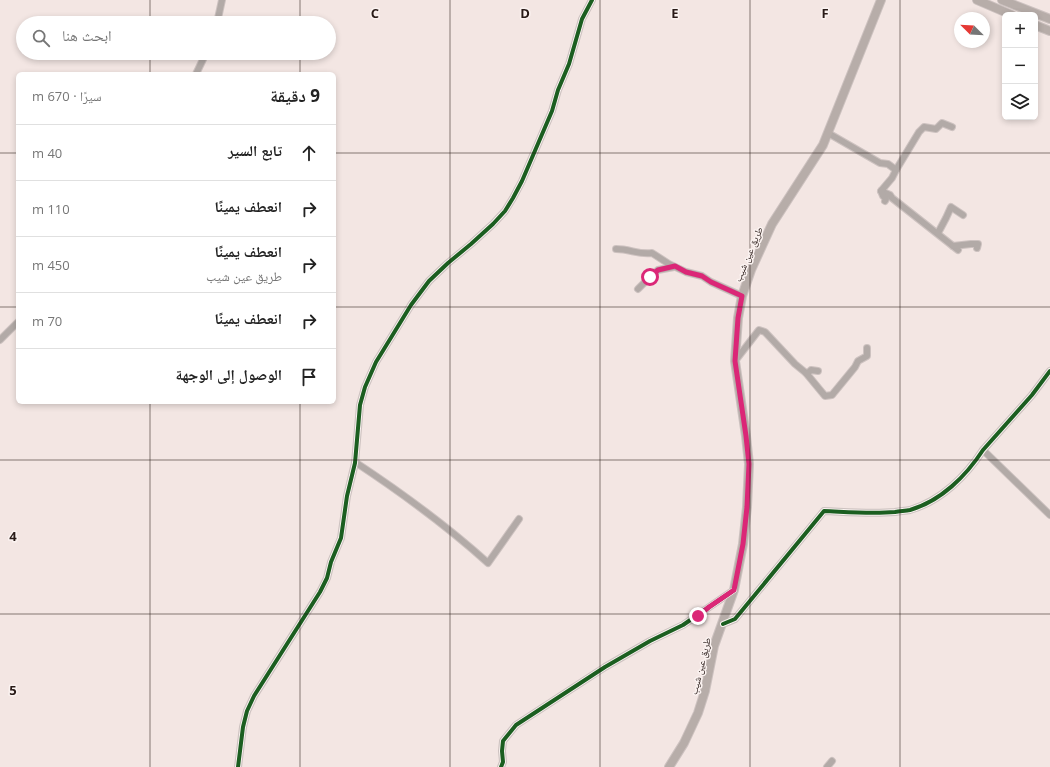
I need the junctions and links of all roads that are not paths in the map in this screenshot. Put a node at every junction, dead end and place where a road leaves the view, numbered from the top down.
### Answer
1 (222, 0) edge
2 (592, 0) edge
3 (881, 0) edge
4 (976, 0) edge
5 (1002, 0) edge
6 (1005, 12) edge
7 (218, 16) edge
8 (1050, 19) edge
9 (1038, 26) edge
10 (1050, 31) edge
11 (203, 60) edge
12 (197, 72) edge
13 (952, 127) dead end
14 (828, 133) junction
15 (896, 170) junction
16 (881, 191) junction
17 (885, 201) dead end
18 (963, 215) dead end
19 (938, 233) junction
20 (977, 248) dead end
21 (616, 249) dead end
22 (675, 266) junction
23 (638, 289) dead end
24 (742, 296) junction
25 (16, 324) edge
26 (0, 340) edge
27 (867, 348) dead end
28 (735, 361) junction
29 (818, 371) dead end
30 (1050, 371) edge
31 (806, 373) junction
32 (983, 450) junction
33 (355, 462) junction
34 (1050, 515) edge
35 (519, 519) dead end
36 (734, 590) junction
37 (723, 624) junction
38 (832, 761) dead end
39 (238, 767) edge
40 (501, 767) edge
41 (669, 767) edge
42 (827, 767) edge

1 - 7 street
2 - 33 street
3 - 14 main road, طريق عين شيب
4 - 6 main road
5 - 8 main road
9 - 10 main road
11 - 12 street
13 - 15 street
14 - 15 street
14 - 24 main road, طريق عين شيب
15 - 16 street
16 - 17 street
16 - 19 street
18 - 19 street
19 - 20 street
21 - 22 street
22 - 23 street
22 - 24 street
24 - 28 main road, طريق عين شيب
25 - 26 street
27 - 31 street
28 - 31 street
28 - 36 main road, طريق عين شيب
29 - 31 street
30 - 32 street
32 - 34 street
32 - 37 street
33 - 35 street
33 - 39 street
36 - 37 main road, طريق عين شيب
36 - 40 street
37 - 41 main road, طريق عين شيب
38 - 42 street

